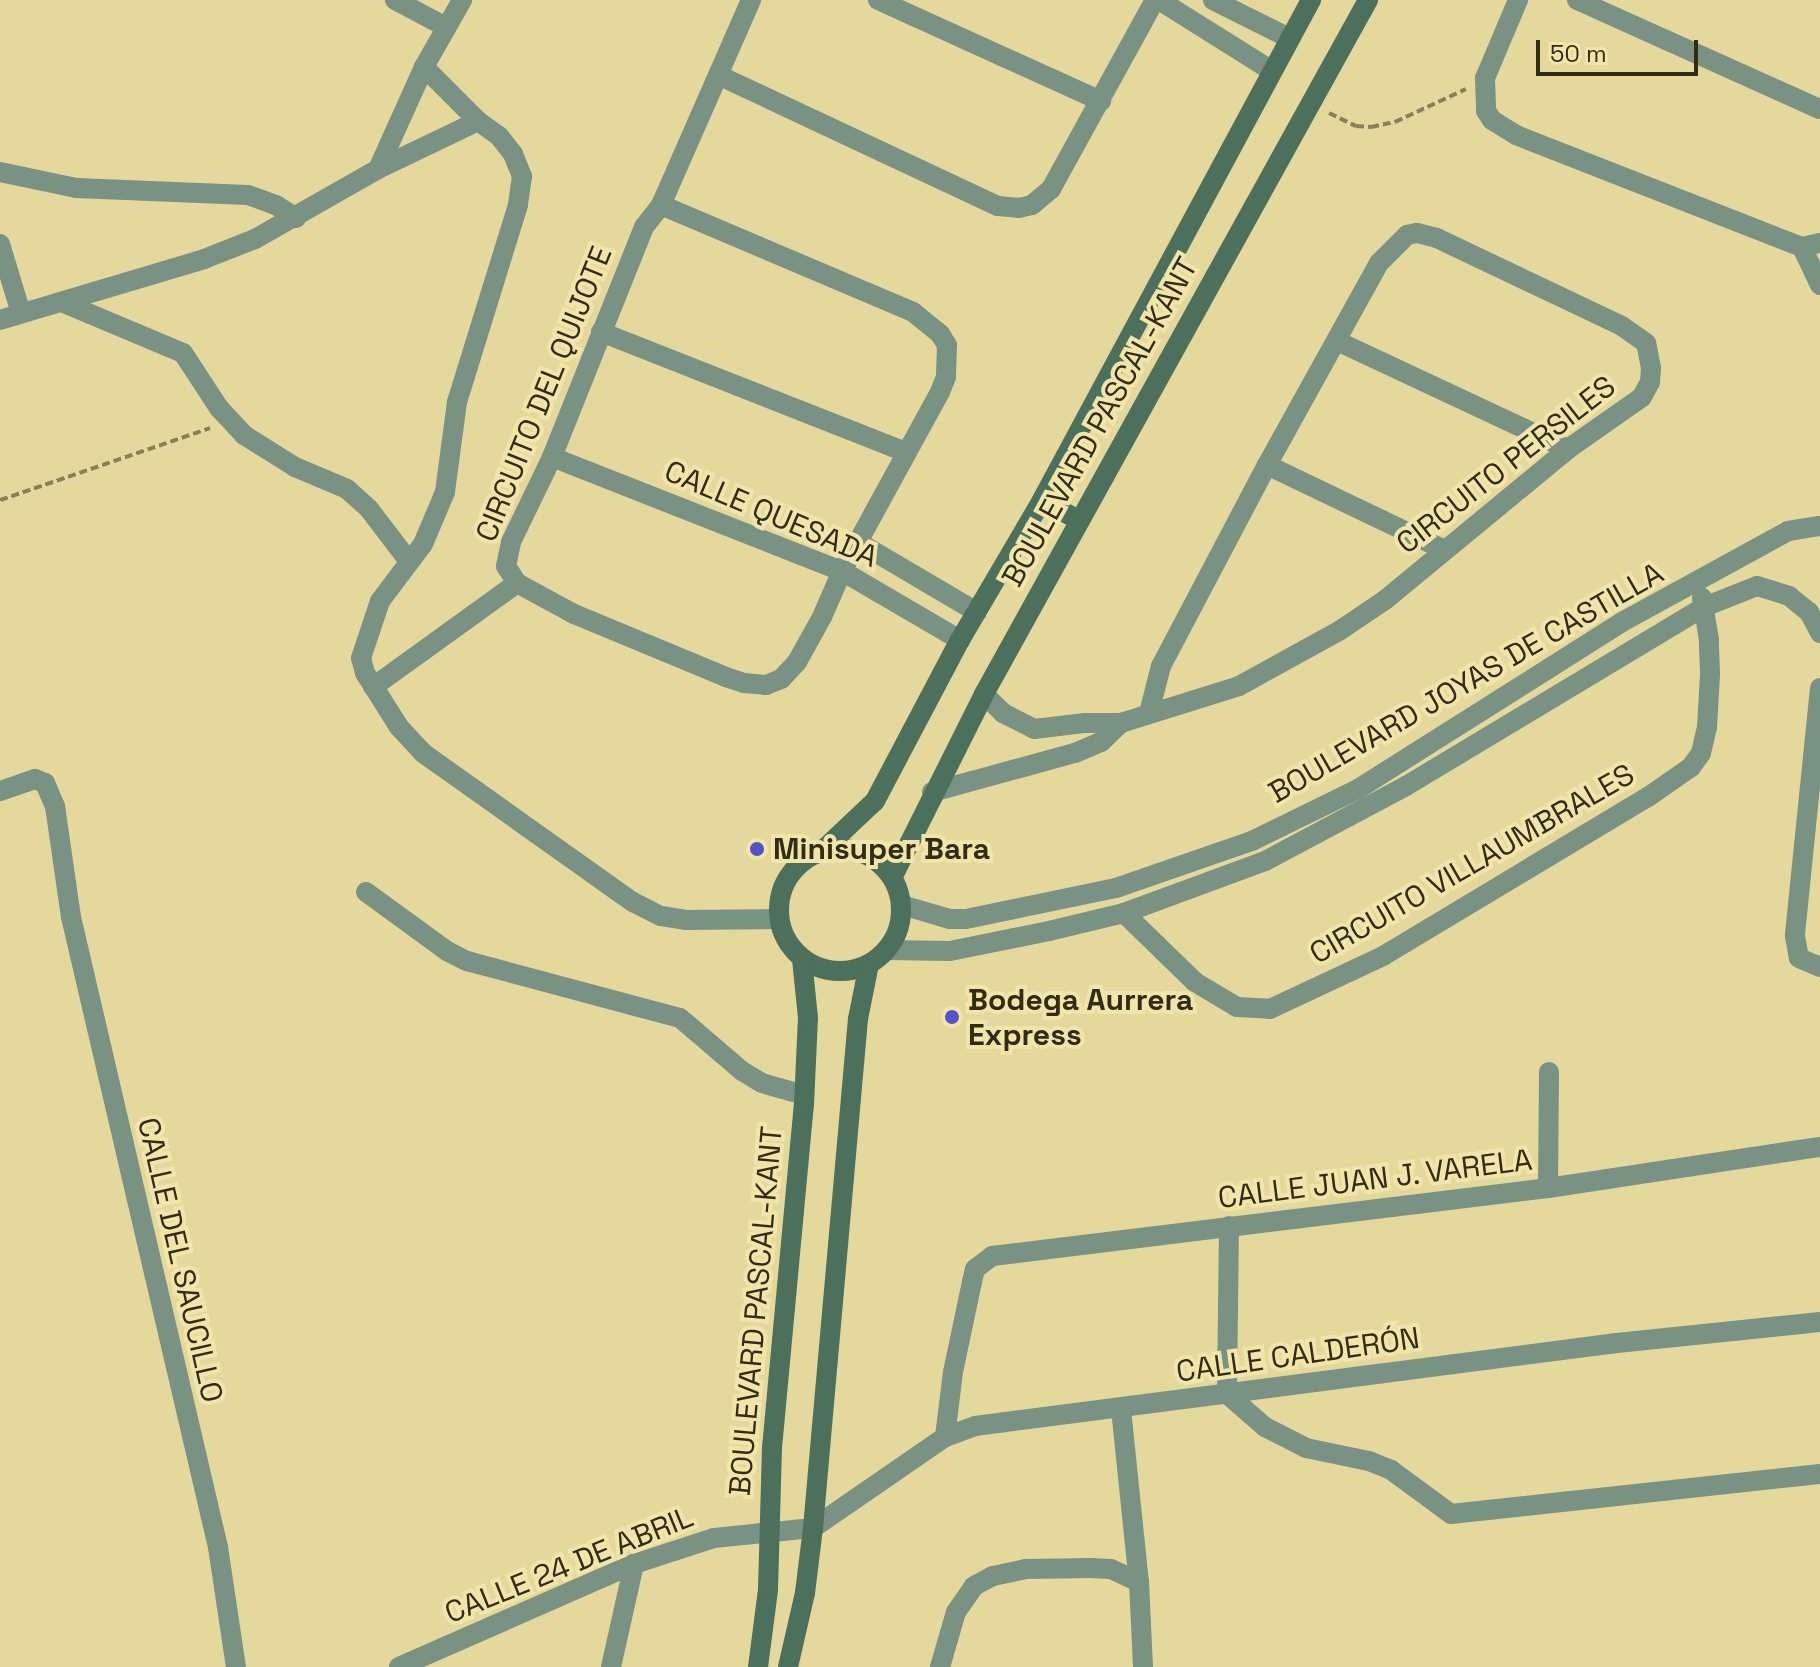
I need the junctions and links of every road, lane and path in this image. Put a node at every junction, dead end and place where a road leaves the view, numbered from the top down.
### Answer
1 (395, 0) edge
2 (462, 0) edge
3 (751, 0) edge
4 (878, 0) edge
5 (1157, 0) edge
6 (1213, 0) edge
7 (1311, 0) edge
8 (1368, 0) edge
9 (1518, 0) edge
10 (1577, 0) edge
11 (446, 27) junction
12 (1289, 38) junction
13 (424, 67) junction
14 (1272, 71) junction
15 (718, 75) junction
16 (1485, 78) junction
17 (1101, 101) junction
18 (1309, 103) junction
19 (1820, 109) edge
20 (478, 121) junction
21 (378, 169) junction
22 (0, 172) edge
23 (661, 205) junction
24 (296, 218) junction
25 (0, 244) edge
26 (1811, 245) edge
27 (1820, 285) edge
28 (64, 303) junction
29 (21, 313) junction
30 (0, 320) edge
31 (601, 332) junction
32 (1337, 341) junction
33 (231, 421) junction
34 (1568, 449) junction
35 (905, 452) junction
36 (552, 457) junction
37 (1267, 465) junction
38 (0, 500) edge
39 (1042, 500) junction
40 (1080, 521) junction
41 (1820, 526) edge
42 (858, 542) junction
43 (1442, 549) junction
44 (408, 560) junction
45 (842, 571) junction
46 (1698, 582) junction
47 (517, 583) junction
48 (1704, 607) junction
49 (977, 612) junction
50 (1820, 633) edge
51 (960, 640) junction
52 (373, 687) junction
53 (1820, 688) edge
54 (984, 694) junction
55 (1149, 713) junction
56 (1121, 723) junction
57 (0, 791) edge
58 (932, 792) junction
59 (1808, 838) junction
60 (823, 850) junction
61 (1820, 855) edge
62 (893, 876) junction
63 (366, 892) dead end
64 (902, 905) junction
65 (1124, 913) junction
66 (778, 919) junction
67 (887, 950) junction
68 (802, 959) junction
69 (869, 964) junction
70 (1820, 967) edge
71 (1549, 1072) dead end
72 (804, 1095) junction
73 (1820, 1147) edge
74 (1548, 1188) junction
75 (1229, 1226) junction
76 (1820, 1322) edge
77 (1227, 1394) junction
78 (1121, 1409) junction
79 (945, 1437) junction
80 (1820, 1474) edge
81 (813, 1528) junction
82 (768, 1531) junction
83 (634, 1564) junction
84 (1139, 1582) junction
85 (1142, 1661) edge
86 (236, 1667) edge
87 (399, 1667) edge
88 (611, 1667) edge
89 (758, 1667) edge
90 (788, 1667) edge
91 (940, 1667) edge
92 (1124, 1667) edge

1 - 11 street
2 - 11 street
3 - 15 street, CIRCUITO DEL QUIJOTE
4 - 17 street
5 - 14 street
5 - 17 street
6 - 12 street
7 - 12 street, BOULEVARD PASCAL-KANT
8 - 18 street, BOULEVARD PASCAL-KANT
9 - 16 street
10 - 19 street
11 - 13 street
12 - 14 street, BOULEVARD PASCAL-KANT
13 - 20 street
13 - 21 street
14 - 39 street, BOULEVARD PASCAL-KANT
15 - 17 street
15 - 23 street, CIRCUITO DEL QUIJOTE
16 - 18 path
16 - 26 street
18 - 40 street, BOULEVARD PASCAL-KANT
20 - 21 street
20 - 44 street
21 - 24 street
22 - 24 street
23 - 31 street, CIRCUITO DEL QUIJOTE
23 - 35 street, CIRCUITO DEL QUIJOTE
24 - 28 street
25 - 29 street
26 - 27 street
28 - 29 street
28 - 33 street
29 - 30 street
31 - 35 street
31 - 36 street, CIRCUITO DEL QUIJOTE
32 - 34 street
32 - 34 street, CIRCUITO PERSILES
32 - 37 street, CIRCUITO PERSILES
33 - 38 path
33 - 44 street
34 - 43 street, CIRCUITO PERSILES
35 - 42 street, CIRCUITO DEL QUIJOTE
36 - 45 street, CALLE QUESADA
36 - 47 street, CIRCUITO DEL QUIJOTE
37 - 43 street
37 - 55 street, CIRCUITO PERSILES
39 - 40 street
39 - 49 street, BOULEVARD PASCAL-KANT
40 - 54 street, BOULEVARD PASCAL-KANT
41 - 46 street, BOULEVARD JOYAS DE CASTILLA
42 - 45 street, CIRCUITO DEL QUIJOTE
42 - 49 street, CALLE QUESADA
43 - 55 street, CIRCUITO PERSILES
44 - 52 street
45 - 47 street, CIRCUITO DEL QUIJOTE
45 - 51 street, CALLE QUESADA
46 - 48 street, CIRCUITO VILLAUMBRALES
46 - 64 street, BOULEVARD JOYAS DE CASTILLA
47 - 52 street
48 - 50 street, BOULEVARD JOYAS DE CASTILLA
48 - 65 street, BOULEVARD JOYAS DE CASTILLA
48 - 65 street, CIRCUITO VILLAUMBRALES
49 - 51 street, BOULEVARD PASCAL-KANT
51 - 60 street, BOULEVARD PASCAL-KANT
52 - 66 street
53 - 59 street
54 - 56 street, CIRCUITO PERSILES
54 - 58 street, BOULEVARD PASCAL-KANT
55 - 56 street, CIRCUITO PERSILES
56 - 58 street, CIRCUITO PERSILES
57 - 86 street, CALLE DEL SAUCILLO
58 - 62 street, BOULEVARD PASCAL-KANT
59 - 61 street
59 - 70 street
60 - 62 street
60 - 66 street
62 - 64 street
63 - 72 street
64 - 67 street
65 - 67 street, BOULEVARD JOYAS DE CASTILLA
66 - 68 street
67 - 69 street
68 - 69 street
68 - 72 street, BOULEVARD PASCAL-KANT
69 - 81 street
71 - 74 street
72 - 82 street, BOULEVARD PASCAL-KANT
73 - 74 street, CALLE JUAN J. VARELA
74 - 75 street, CALLE JUAN J. VARELA
75 - 77 street
75 - 79 street, CALLE JUAN J. VARELA
76 - 77 street, CALLE CALDERÓN
77 - 78 street, CALLE CALDERÓN
77 - 80 street
78 - 79 street, CALLE CALDERÓN
78 - 84 street
79 - 81 street, CALLE CALDERÓN
81 - 82 street, CALLE 24 DE ABRIL
81 - 90 street
82 - 83 street, CALLE 24 DE ABRIL
82 - 89 street, BOULEVARD PASCAL-KANT
83 - 87 street, CALLE 24 DE ABRIL
83 - 88 street
84 - 85 street
84 - 91 street
85 - 92 street

